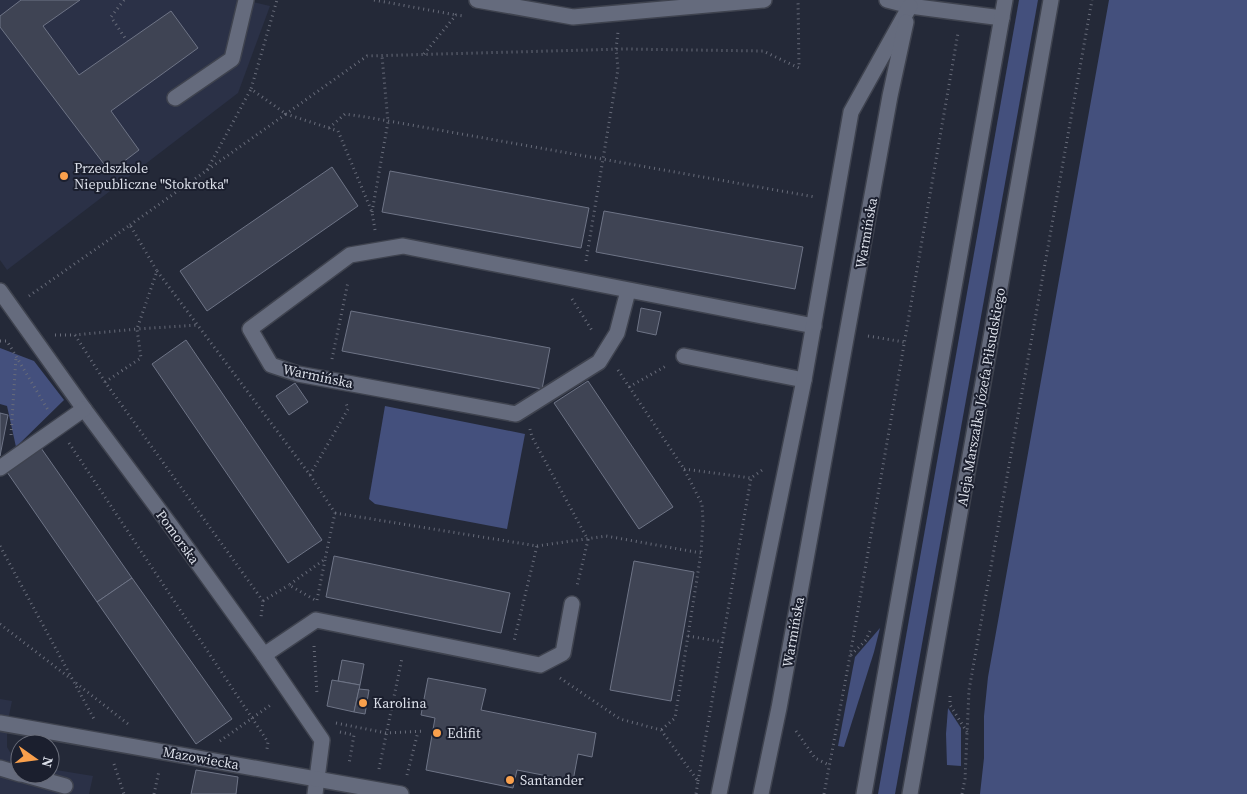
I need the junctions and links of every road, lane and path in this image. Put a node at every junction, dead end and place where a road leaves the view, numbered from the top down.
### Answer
1 (124, 0) edge
2 (246, 0) edge
3 (277, 0) edge
4 (374, 0) edge
5 (477, 0) edge
6 (764, 0) edge
7 (798, 0) edge
8 (887, 0) edge
9 (1005, 0) edge
10 (1051, 0) edge
11 (1092, 0) edge
12 (644, 5) edge
13 (910, 6) junction
14 (961, 13) junction
15 (456, 15) dead end
16 (1002, 18) junction
17 (127, 41) dead end
18 (616, 49) junction
19 (382, 56) junction
20 (251, 89) junction
21 (175, 98) dead end
22 (286, 114) junction
23 (388, 122) junction
24 (329, 128) junction
25 (604, 160) junction
26 (206, 172) junction
27 (836, 201) junction
28 (372, 212) junction
29 (130, 225) junction
30 (379, 250) junction
31 (353, 254) junction
32 (157, 271) junction
33 (579, 275) junction
34 (628, 290) junction
35 (0, 291) edge
36 (22, 301) dead end
37 (198, 325) junction
38 (814, 326) junction
39 (137, 329) junction
40 (848, 332) junction
41 (47, 335) dead end
42 (74, 335) junction
43 (0, 341) edge
44 (904, 342) junction
45 (606, 351) junction
46 (16, 356) junction
47 (684, 356) joint
48 (333, 380) junction
49 (804, 380) junction
50 (105, 382) junction
51 (629, 387) junction
52 (526, 408) junction
53 (84, 409) junction
54 (58, 426) junction
55 (772, 463) dead end
56 (4, 465) edge
57 (684, 469) junction
58 (310, 475) junction
59 (751, 478) junction
60 (335, 513) junction
61 (588, 540) junction
62 (0, 546) edge
63 (537, 546) junction
64 (701, 553) junction
65 (325, 559) junction
66 (289, 585) junction
67 (263, 601) junction
68 (572, 604) joint
69 (312, 623) junction
70 (0, 624) edge
71 (874, 626) dead end
72 (688, 636) junction
73 (406, 638) junction
74 (723, 642) junction
75 (268, 652) junction
76 (850, 656) junction
77 (510, 659) junction
78 (549, 660) junction
79 (73, 681) junction
80 (317, 695) dead end
81 (274, 702) dead end
82 (780, 708) junction
83 (252, 718) junction
84 (332, 722) dead end
85 (4, 724) edge
86 (133, 728) dead end
87 (661, 730) junction
88 (336, 731) dead end
89 (424, 731) dead end
90 (418, 732) junction
91 (386, 733) junction
92 (107, 742) junction
93 (162, 752) junction
94 (197, 758) junction
95 (829, 765) junction
96 (263, 769) junction
97 (407, 776) dead end
98 (317, 778) junction
99 (698, 781) junction
100 (58, 784) edge
101 (346, 784) junction
102 (65, 786) dead end
103 (375, 789) junction
104 (124, 794) edge
105 (154, 794) edge
106 (315, 794) edge
107 (401, 794) edge
108 (696, 794) edge
109 (720, 794) edge
110 (761, 794) edge
111 (824, 794) edge
112 (864, 794) edge
113 (910, 794) edge
114 (962, 794) edge

1 - 17 path
2 - 21 street
3 - 20 path
4 - 15 path
5 - 12 street
6 - 12 street
7 - 18 path
8 - 13 street
9 - 16 street
10 - 113 street, Aleja Marszałka Józefa Piłsudskiego
11 - 114 path
13 - 14 street
13 - 27 street
13 - 40 street, Warmińska
14 - 16 street
14 - 44 path
16 - 112 street
18 - 19 path
18 - 25 path
19 - 22 path
19 - 23 path
20 - 22 path
20 - 26 path
22 - 24 path
22 - 26 path
23 - 24 path
23 - 25 path
23 - 28 path
24 - 28 path
25 - 27 path
25 - 33 path
26 - 29 path
27 - 38 street
28 - 30 path
29 - 32 path
29 - 36 path
30 - 31 street, Warmińska
30 - 33 street, Warmińska
31 - 48 path
31 - 48 street, Warmińska
32 - 37 path
32 - 39 path
33 - 34 street, Warmińska
33 - 45 path
34 - 38 street, Warmińska
34 - 45 street, Warmińska
35 - 53 street, Pomorska
37 - 39 path
37 - 58 path
38 - 49 street
39 - 42 path
39 - 50 path
40 - 44 path
40 - 82 street, Warmińska
41 - 42 path
42 - 50 path
43 - 46 path
44 - 76 path
45 - 51 path
45 - 52 street, Warmińska
46 - 54 path
46 - 56 path
47 - 49 street
47 - 51 path
48 - 52 street, Warmińska
48 - 58 path
49 - 109 street
50 - 67 path
51 - 57 path
52 - 61 path
53 - 54 street
53 - 75 street, Pomorska
54 - 56 street
54 - 83 path
55 - 59 path
57 - 59 path
57 - 64 path
58 - 60 path
59 - 74 path
60 - 63 path
60 - 65 path
61 - 63 path
61 - 64 path
61 - 68 path
62 - 79 path
63 - 77 path
64 - 72 path
65 - 66 path
65 - 66 path
66 - 67 path
67 - 75 path
68 - 78 street
69 - 73 street
69 - 75 street
69 - 80 path
70 - 79 path
71 - 76 path
72 - 74 path
72 - 87 path
73 - 77 street
73 - 91 path
74 - 99 path
75 - 98 street, Pomorska
76 - 95 path
77 - 78 street
78 - 87 path
79 - 86 path
79 - 92 path
81 - 83 path
82 - 95 path
82 - 110 street, Warmińska
83 - 94 path
83 - 96 path
84 - 91 path
85 - 92 street, Mazowiecka
87 - 99 path
88 - 101 path
89 - 90 path
90 - 91 path
90 - 97 path
91 - 103 path
92 - 93 street, Mazowiecka
92 - 104 path
93 - 94 street, Mazowiecka
93 - 105 path
94 - 96 street, Mazowiecka
95 - 111 path
96 - 98 street, Mazowiecka
98 - 101 street, Mazowiecka
98 - 106 street, Pomorska
99 - 108 path
100 - 102 street
101 - 103 street, Mazowiecka
103 - 107 street, Mazowiecka

